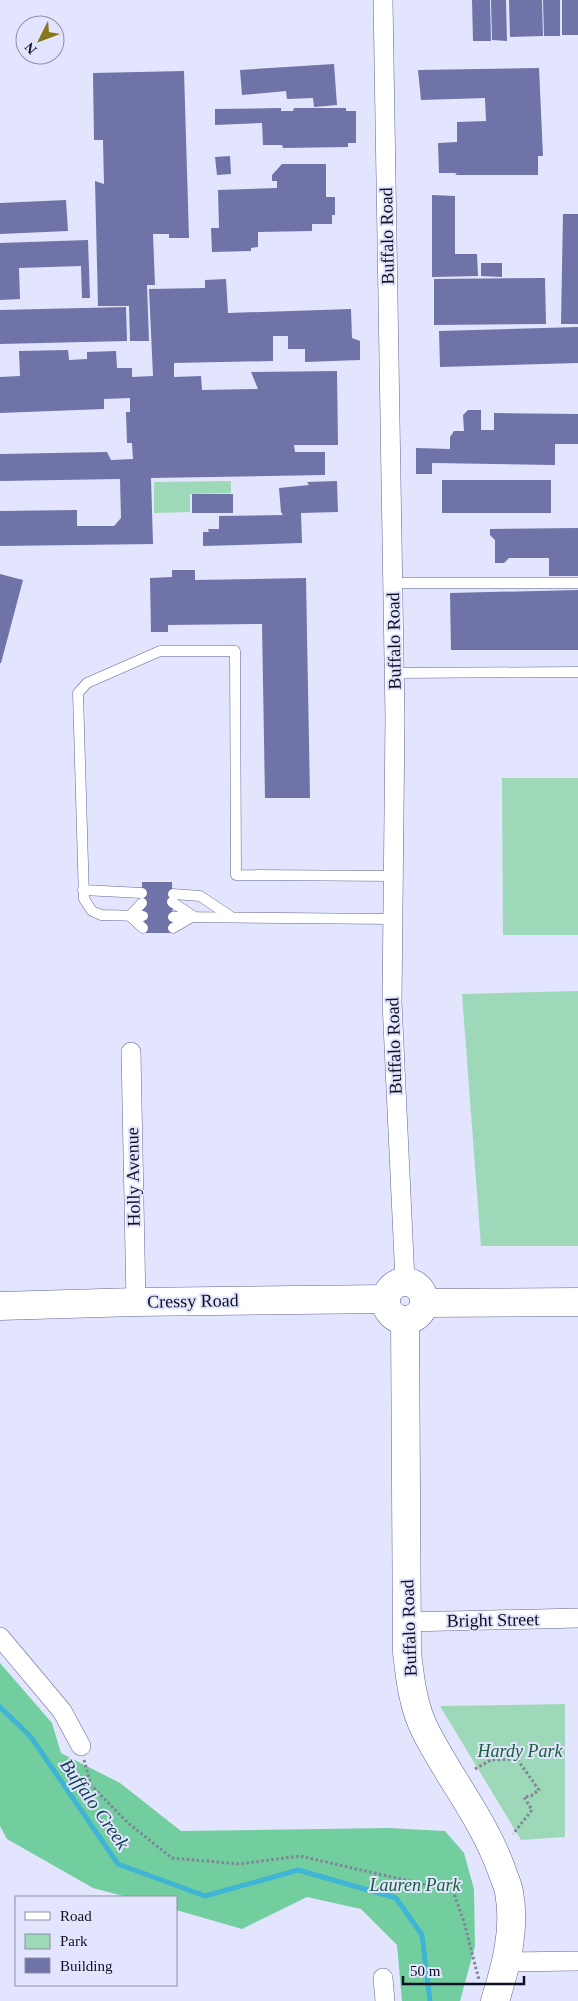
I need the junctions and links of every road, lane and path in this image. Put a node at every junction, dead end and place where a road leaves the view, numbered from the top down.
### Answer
1 (383, 0) edge
2 (394, 583) junction
3 (578, 583) edge
4 (578, 672) edge
5 (395, 673) junction
6 (393, 876) junction
7 (83, 890) junction
8 (130, 916) junction
9 (143, 916) dead end
10 (193, 916) junction
11 (230, 916) junction
12 (393, 919) junction
13 (173, 922) dead end
14 (143, 928) dead end
15 (130, 1052) dead end
16 (395, 1290) junction
17 (136, 1302) junction
18 (578, 1302) edge
19 (0, 1306) edge
20 (415, 1311) junction
21 (578, 1618) edge
22 (407, 1622) junction
23 (0, 1637) edge
24 (81, 1746) joint
25 (475, 1769) dead end
26 (513, 1834) dead end
27 (578, 1961) edge
28 (507, 1962) junction
29 (383, 1978) dead end
30 (487, 1991) edge
31 (385, 2001) edge

1 - 2 street, Buffalo Road
2 - 3 lane
2 - 5 street, Buffalo Road
4 - 5 lane
5 - 6 street, Buffalo Road
6 - 7 lane
6 - 12 street, Buffalo Road
7 - 8 lane
7 - 8 lane
8 - 9 lane
8 - 14 lane
10 - 11 lane
10 - 11 lane
10 - 13 lane
11 - 12 lane
12 - 16 street, Buffalo Road
15 - 17 street, Holly Avenue
16 - 17 street, Cressy Road
16 - 20 street
17 - 19 street, Cressy Road
18 - 20 street
20 - 22 street, Buffalo Road
21 - 22 street, Bright Street
22 - 28 street, Buffalo Road
23 - 24 street
24 - 30 path
25 - 26 path
27 - 28 street
28 - 30 street, Buffalo Road
29 - 31 street

